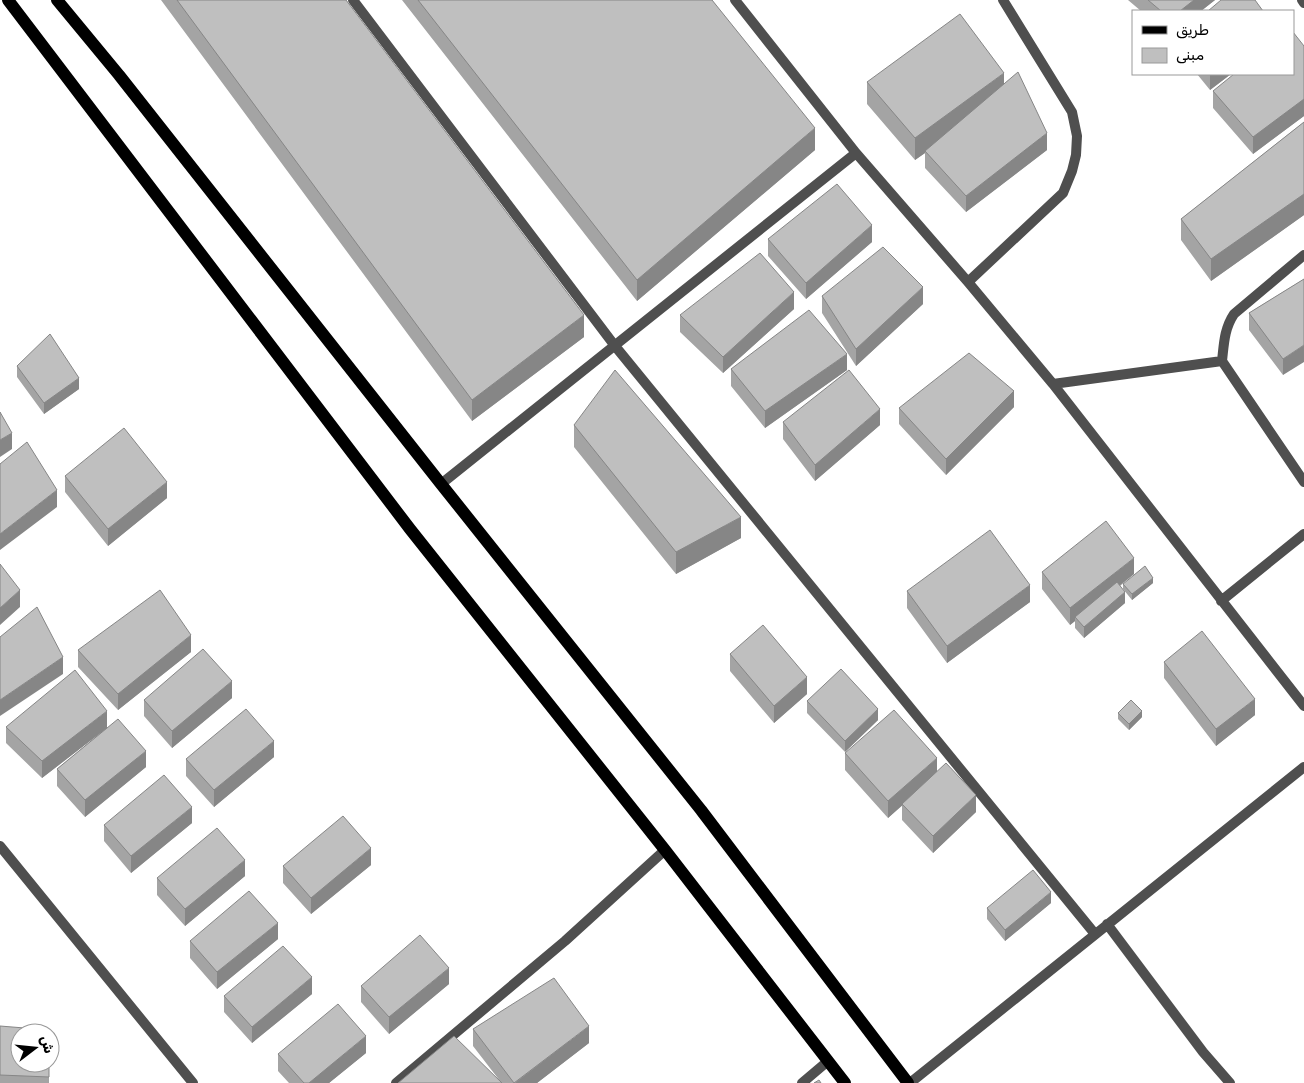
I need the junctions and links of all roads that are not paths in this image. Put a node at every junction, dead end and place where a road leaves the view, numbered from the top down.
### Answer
1 (8, 0) edge
2 (57, 0) edge
3 (353, 0) edge
4 (735, 0) edge
5 (1003, 0) edge
6 (856, 153) junction
7 (1304, 255) edge
8 (968, 282) junction
9 (616, 346) junction
10 (1222, 361) junction
11 (1053, 384) junction
12 (1304, 482) edge
13 (441, 484) junction
14 (1304, 534) edge
15 (1221, 601) junction
16 (1304, 706) edge
17 (1304, 767) edge
18 (0, 846) edge
19 (665, 850) junction
20 (1108, 924) junction
21 (1095, 934) junction
22 (828, 1061) junction
23 (193, 1083) edge
24 (396, 1083) edge
25 (802, 1083) edge
26 (845, 1083) edge
27 (909, 1083) edge
28 (1230, 1083) edge

1 - 19 main road
2 - 13 main road
3 - 9 street
4 - 6 street
5 - 8 street
6 - 8 street
6 - 9 street
7 - 10 street
8 - 11 street
9 - 13 street
9 - 21 street
10 - 11 street
10 - 12 street
11 - 15 street
13 - 27 main road
14 - 15 street
15 - 16 street
17 - 20 street
18 - 23 street
19 - 22 main road
19 - 24 street
20 - 21 street
20 - 28 street
21 - 27 street
22 - 25 street
22 - 26 main road

